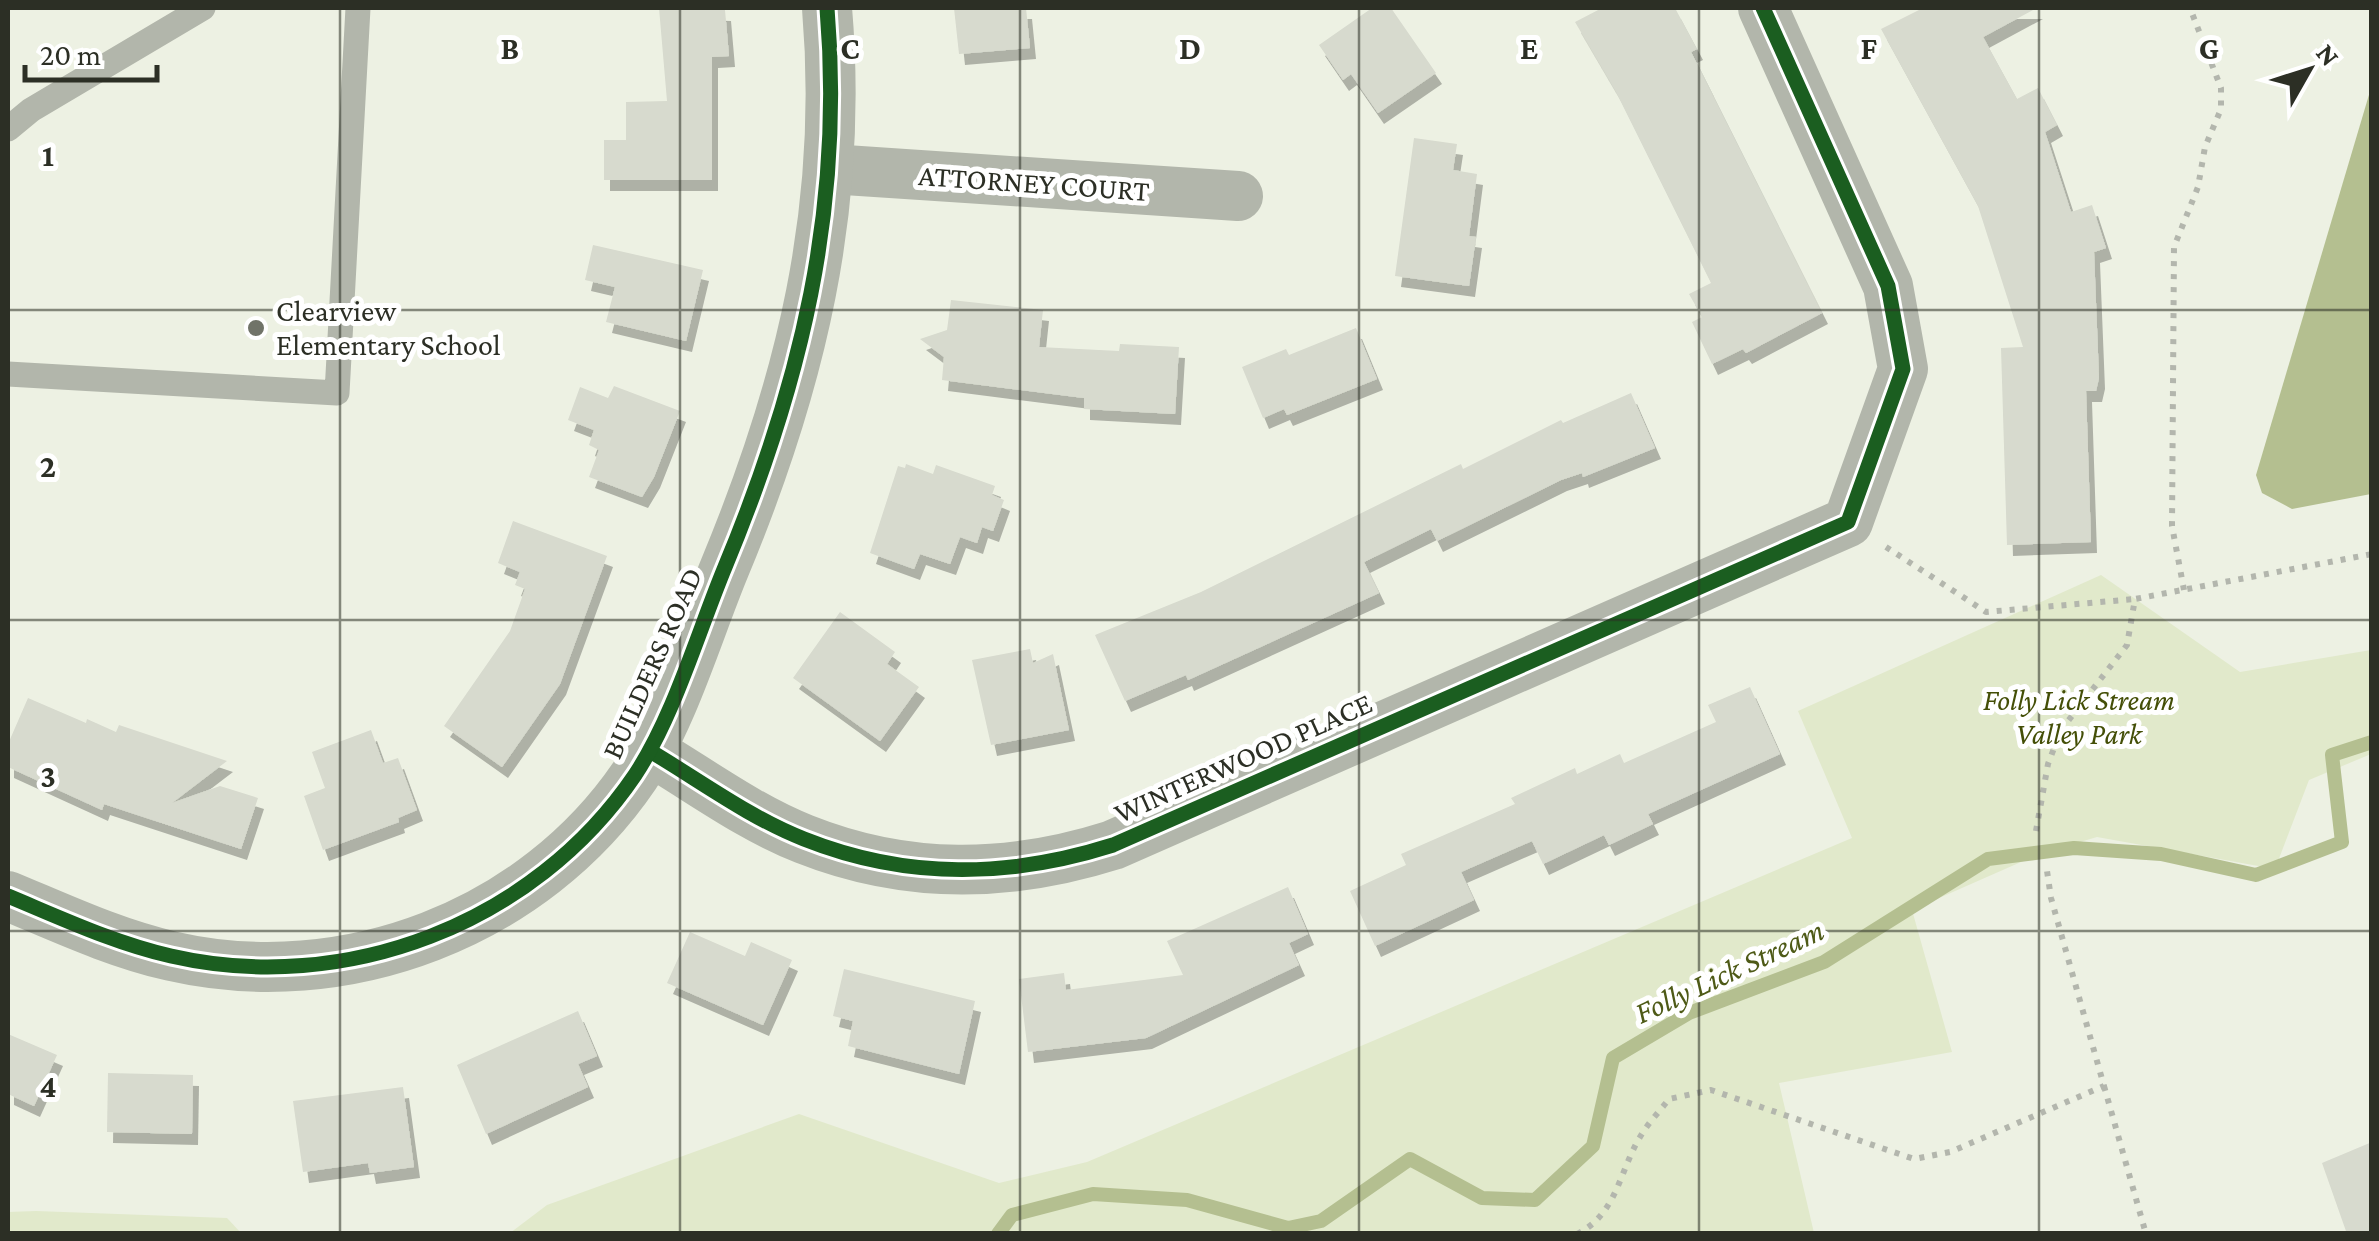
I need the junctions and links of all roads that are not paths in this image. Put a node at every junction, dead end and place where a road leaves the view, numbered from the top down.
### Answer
1 (202, 8) edge
2 (358, 8) edge
3 (827, 8) edge
4 (1763, 8) edge
5 (8, 128) edge
6 (830, 169) junction
7 (1238, 196) dead end
8 (8, 374) edge
9 (650, 751) junction
10 (8, 896) edge

1 - 5 lane
2 - 8 lane
3 - 6 street, BUILDERS ROAD
4 - 9 street, WINTERWOOD PLACE
6 - 7 street, ATTORNEY COURT
6 - 9 street, BUILDERS ROAD
9 - 10 street, BUILDERS ROAD

